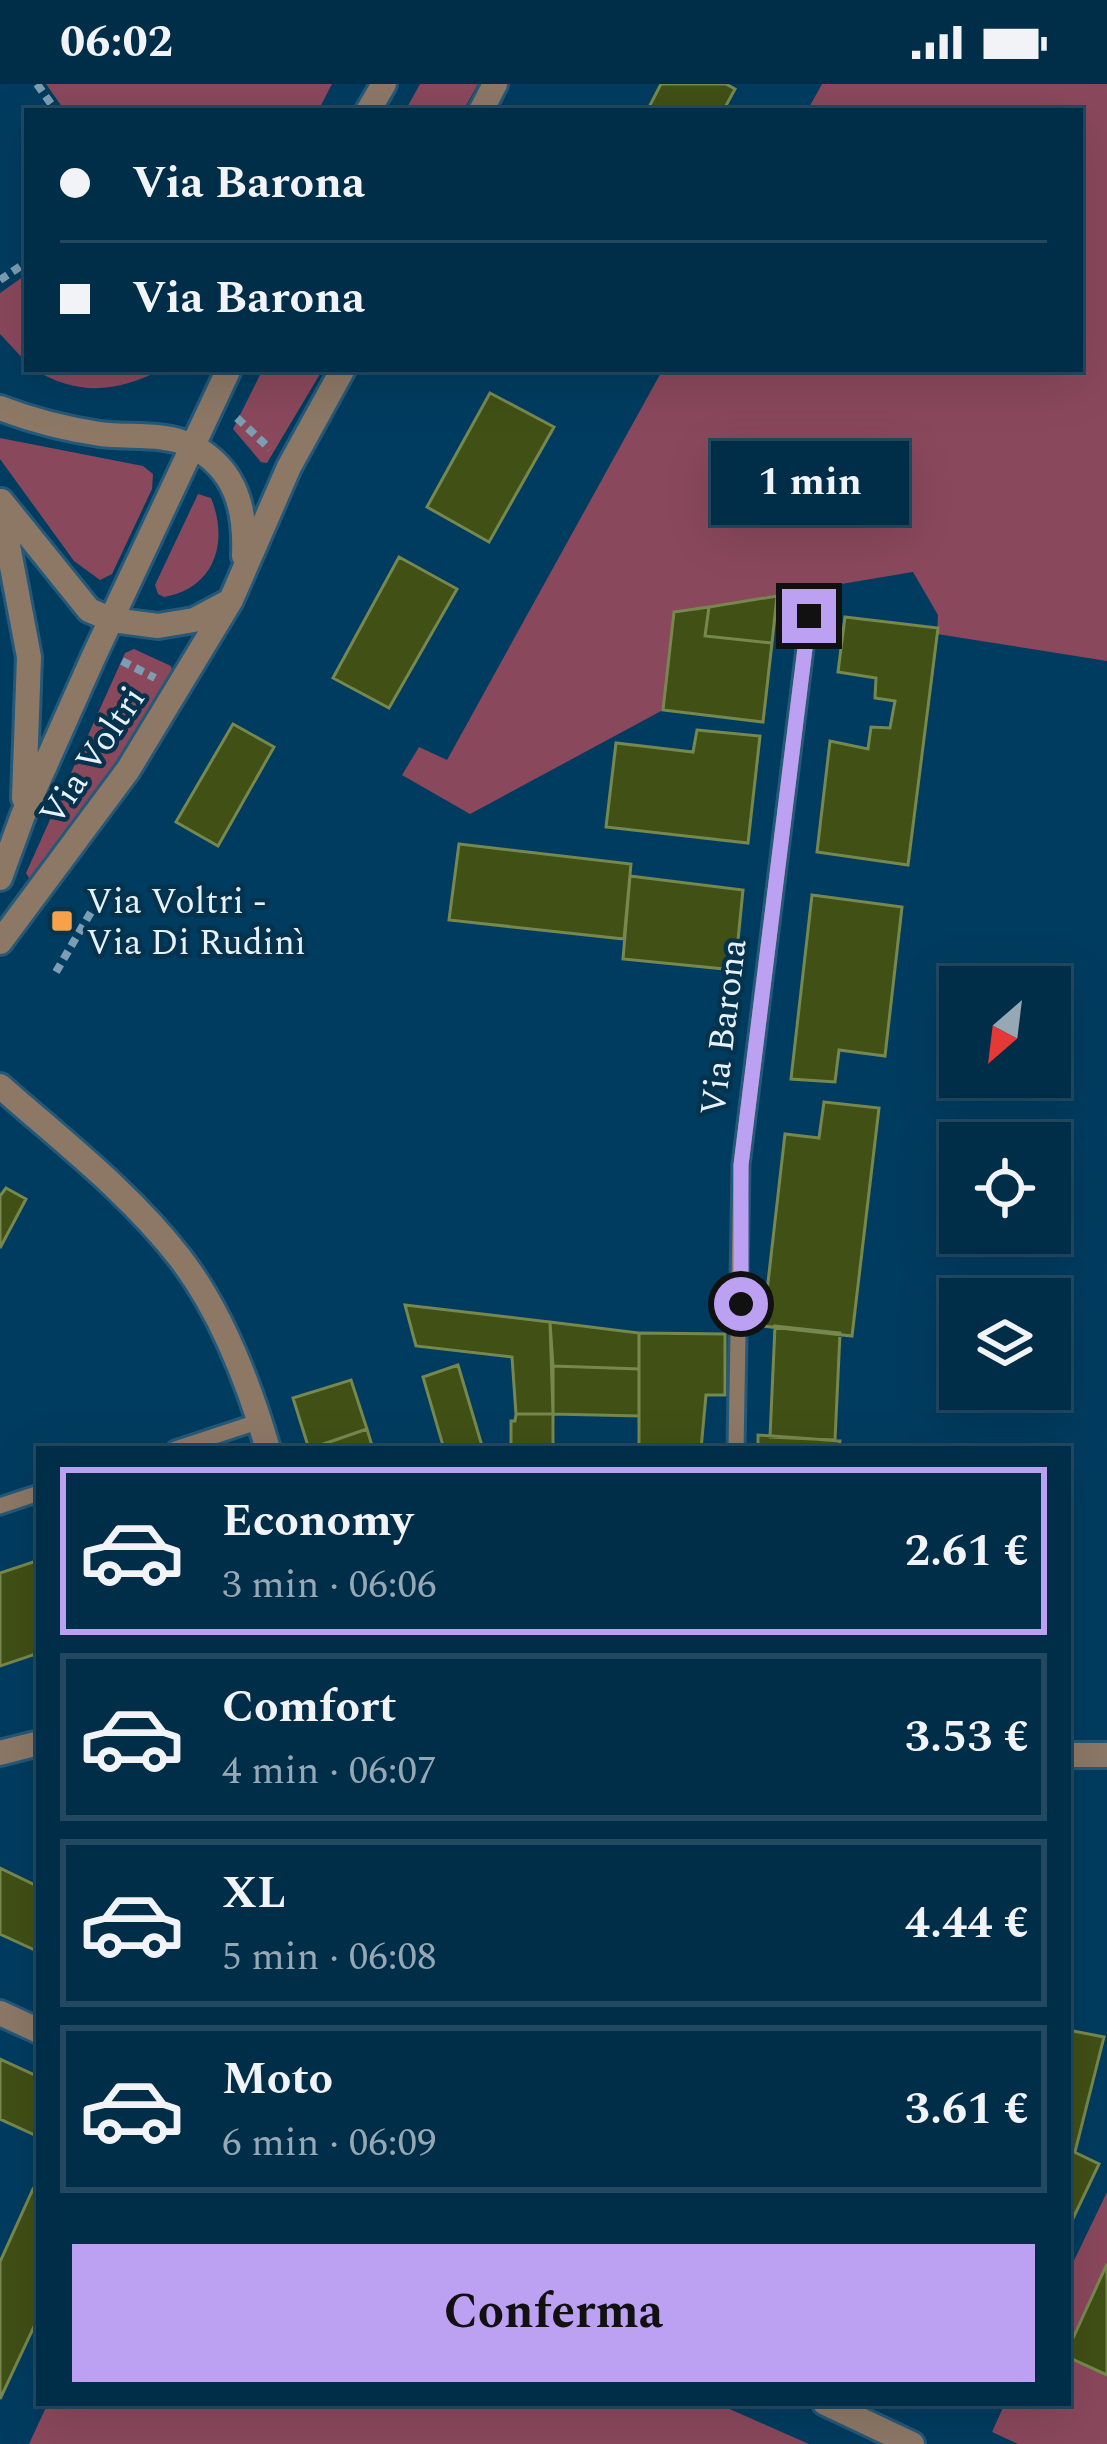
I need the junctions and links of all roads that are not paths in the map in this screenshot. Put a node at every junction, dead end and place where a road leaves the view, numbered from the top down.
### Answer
1 (228, 372) edge
2 (341, 372) edge
3 (0, 408) edge
4 (191, 445) junction
5 (0, 501) edge
6 (237, 588) junction
7 (809, 616) dead end
8 (112, 620) junction
9 (23, 815) junction
10 (0, 878) edge
11 (0, 942) edge
12 (0, 1086) edge
13 (260, 1421) junction
14 (184, 1446) edge
15 (267, 1446) edge
16 (736, 1446) edge
17 (36, 1494) edge
18 (0, 1506) edge
19 (36, 1744) edge
20 (0, 1753) edge
21 (1071, 1755) edge
22 (1107, 1755) edge
23 (0, 2013) edge
24 (36, 2030) edge
25 (831, 2406) edge
26 (912, 2444) edge

1 - 4 street, Via Voltri
2 - 6 street, Via Voltri
3 - 4 street
4 - 6 street, Via Voltri
4 - 8 street, Via Voltri
5 - 8 street
5 - 9 street
6 - 8 street
6 - 11 street, Via Voltri
7 - 16 lane, Via Barona
8 - 9 street, Via Voltri
9 - 10 street, Via Voltri
12 - 13 street
13 - 14 lane
13 - 15 street
17 - 18 lane
19 - 20 street
21 - 22 street
23 - 24 street
25 - 26 street

